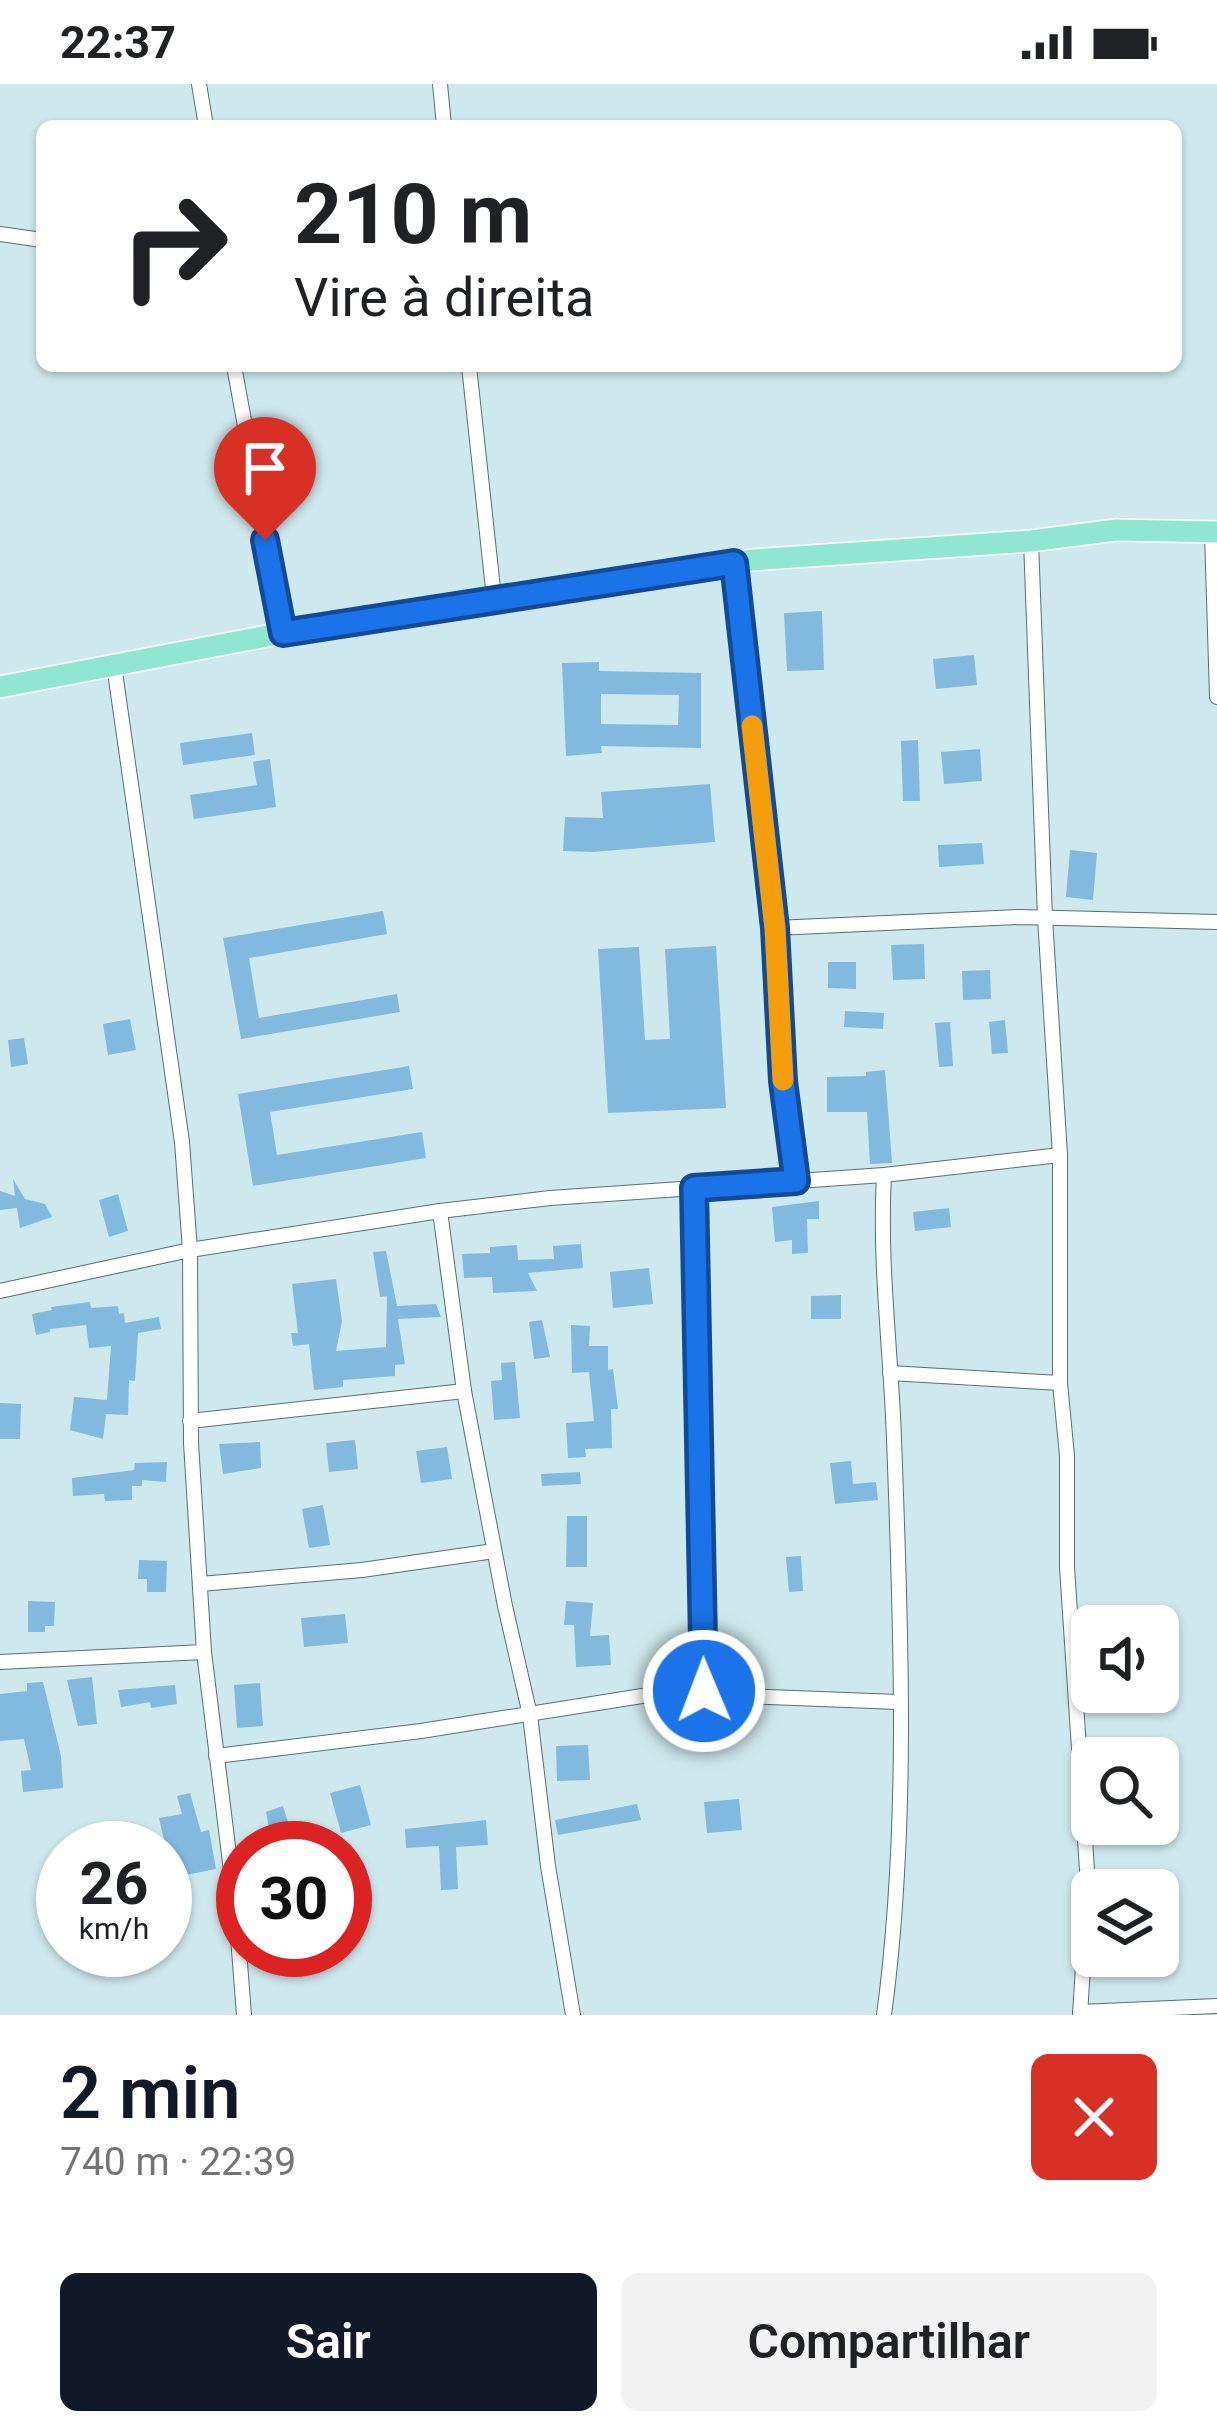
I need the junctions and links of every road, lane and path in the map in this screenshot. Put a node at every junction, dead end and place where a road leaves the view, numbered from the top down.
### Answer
1 (199, 84) edge
2 (440, 84) edge
3 (205, 120) edge
4 (443, 120) edge
5 (0, 234) edge
6 (36, 239) edge
7 (235, 372) edge
8 (470, 372) edge
9 (1214, 532) edge
10 (1031, 541) junction
11 (734, 563) junction
12 (494, 598) junction
13 (283, 633) junction
14 (115, 665) junction
15 (0, 687) edge
16 (1217, 697) edge
17 (1046, 918) junction
18 (1217, 922) edge
19 (775, 928) junction
20 (1060, 1155) junction
21 (884, 1174) junction
22 (796, 1181) junction
23 (694, 1188) junction
24 (440, 1210) junction
25 (190, 1250) junction
26 (0, 1291) edge
27 (890, 1373) junction
28 (1060, 1383) junction
29 (464, 1391) junction
30 (190, 1421) junction
31 (494, 1551) junction
32 (200, 1584) junction
33 (205, 1652) junction
34 (0, 1662) edge
35 (704, 1691) junction
36 (898, 1702) junction
37 (530, 1715) junction
38 (216, 1756) junction
39 (1217, 2006) edge
40 (1080, 2013) edge
41 (244, 2015) edge
42 (573, 2015) edge
43 (884, 2015) edge

1 - 3 street
2 - 4 street
5 - 6 street
7 - 13 street
8 - 12 street
9 - 10 main road
9 - 16 street
10 - 11 main road
10 - 17 street
11 - 12 main road
11 - 19 street
12 - 13 main road
13 - 14 main road
14 - 15 main road
14 - 25 street
17 - 18 street
17 - 19 street
17 - 20 street
19 - 22 street
20 - 21 street
20 - 28 street
21 - 22 street
21 - 27 street
22 - 23 street
23 - 24 street
23 - 35 street
24 - 25 street
24 - 29 street
25 - 26 street
25 - 30 street
27 - 28 street
27 - 36 street
28 - 40 street
29 - 30 street
29 - 31 street
30 - 32 street
31 - 32 street
31 - 37 street
32 - 33 street
33 - 34 street
33 - 38 street
35 - 36 street
35 - 37 street
36 - 43 street
37 - 38 street
37 - 42 street
38 - 41 street
39 - 40 street

